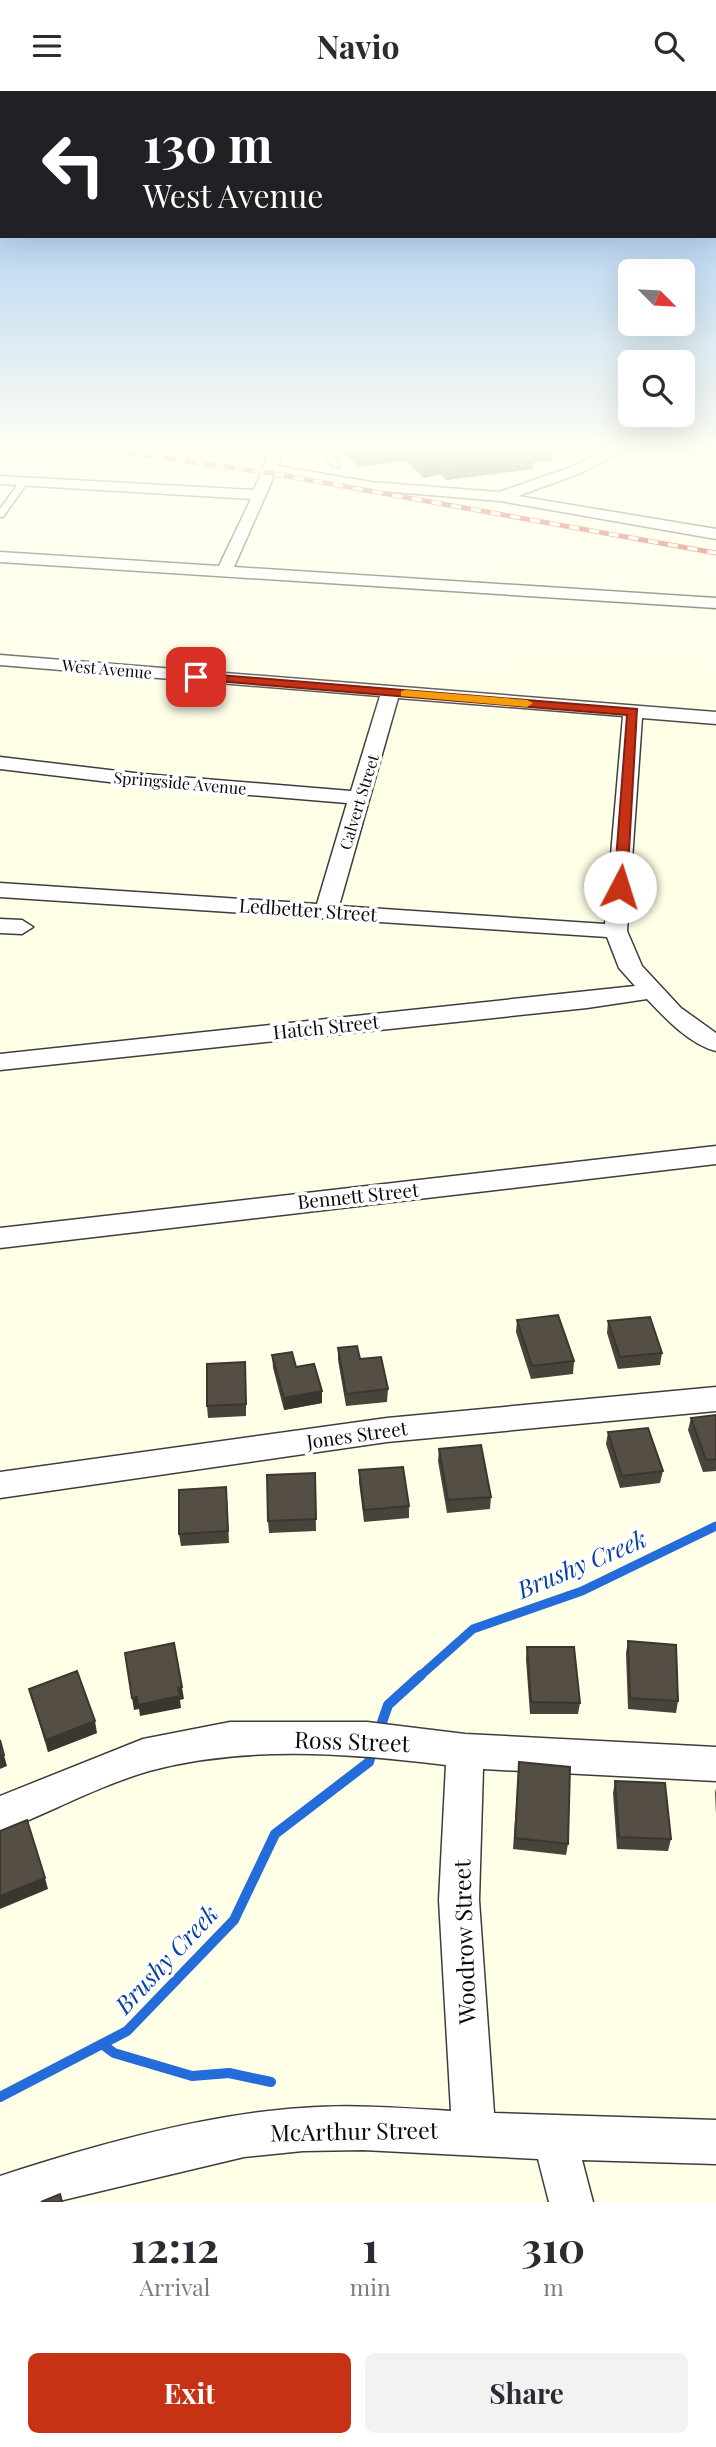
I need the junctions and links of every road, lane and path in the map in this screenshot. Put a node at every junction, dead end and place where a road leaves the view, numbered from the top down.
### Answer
1 (236, 547) edge
2 (0, 557) edge
3 (224, 572) junction
4 (716, 603) edge
5 (0, 660) edge
6 (390, 692) junction
7 (633, 712) junction
8 (716, 718) edge
9 (0, 763) edge
10 (361, 798) junction
11 (0, 890) edge
12 (326, 911) junction
13 (615, 931) junction
14 (652, 991) junction
15 (716, 1044) edge
16 (0, 1062) edge
17 (716, 1155) edge
18 (0, 1238) edge
19 (716, 1399) edge
20 (0, 1485) edge
21 (367, 1739) joint
22 (465, 1751) junction
23 (716, 1765) edge
24 (0, 1814) edge
25 (474, 2133) junction
26 (555, 2138) junction
27 (716, 2142) edge
28 (0, 2198) edge
29 (571, 2202) edge

1 - 3 street
2 - 3 street
3 - 4 street
5 - 6 street, West Avenue
6 - 7 street, West Avenue
6 - 10 street, Calvert Street
7 - 8 street, West Avenue
7 - 13 street
9 - 10 street, Springside Avenue
10 - 12 street, Calvert Street
11 - 12 street, Ledbetter Street
12 - 13 street, Ledbetter Street
13 - 14 street
14 - 15 street
14 - 16 street, Hatch Street
17 - 18 street, Bennett Street
19 - 20 street, Jones Street
21 - 22 street, Ross Street
21 - 24 street, Ross Street
22 - 23 street, Ross Street
22 - 25 street, Woodrow Street
25 - 26 street, McArthur Street
25 - 28 street, McArthur Street
26 - 27 street, McArthur Street
26 - 29 street

